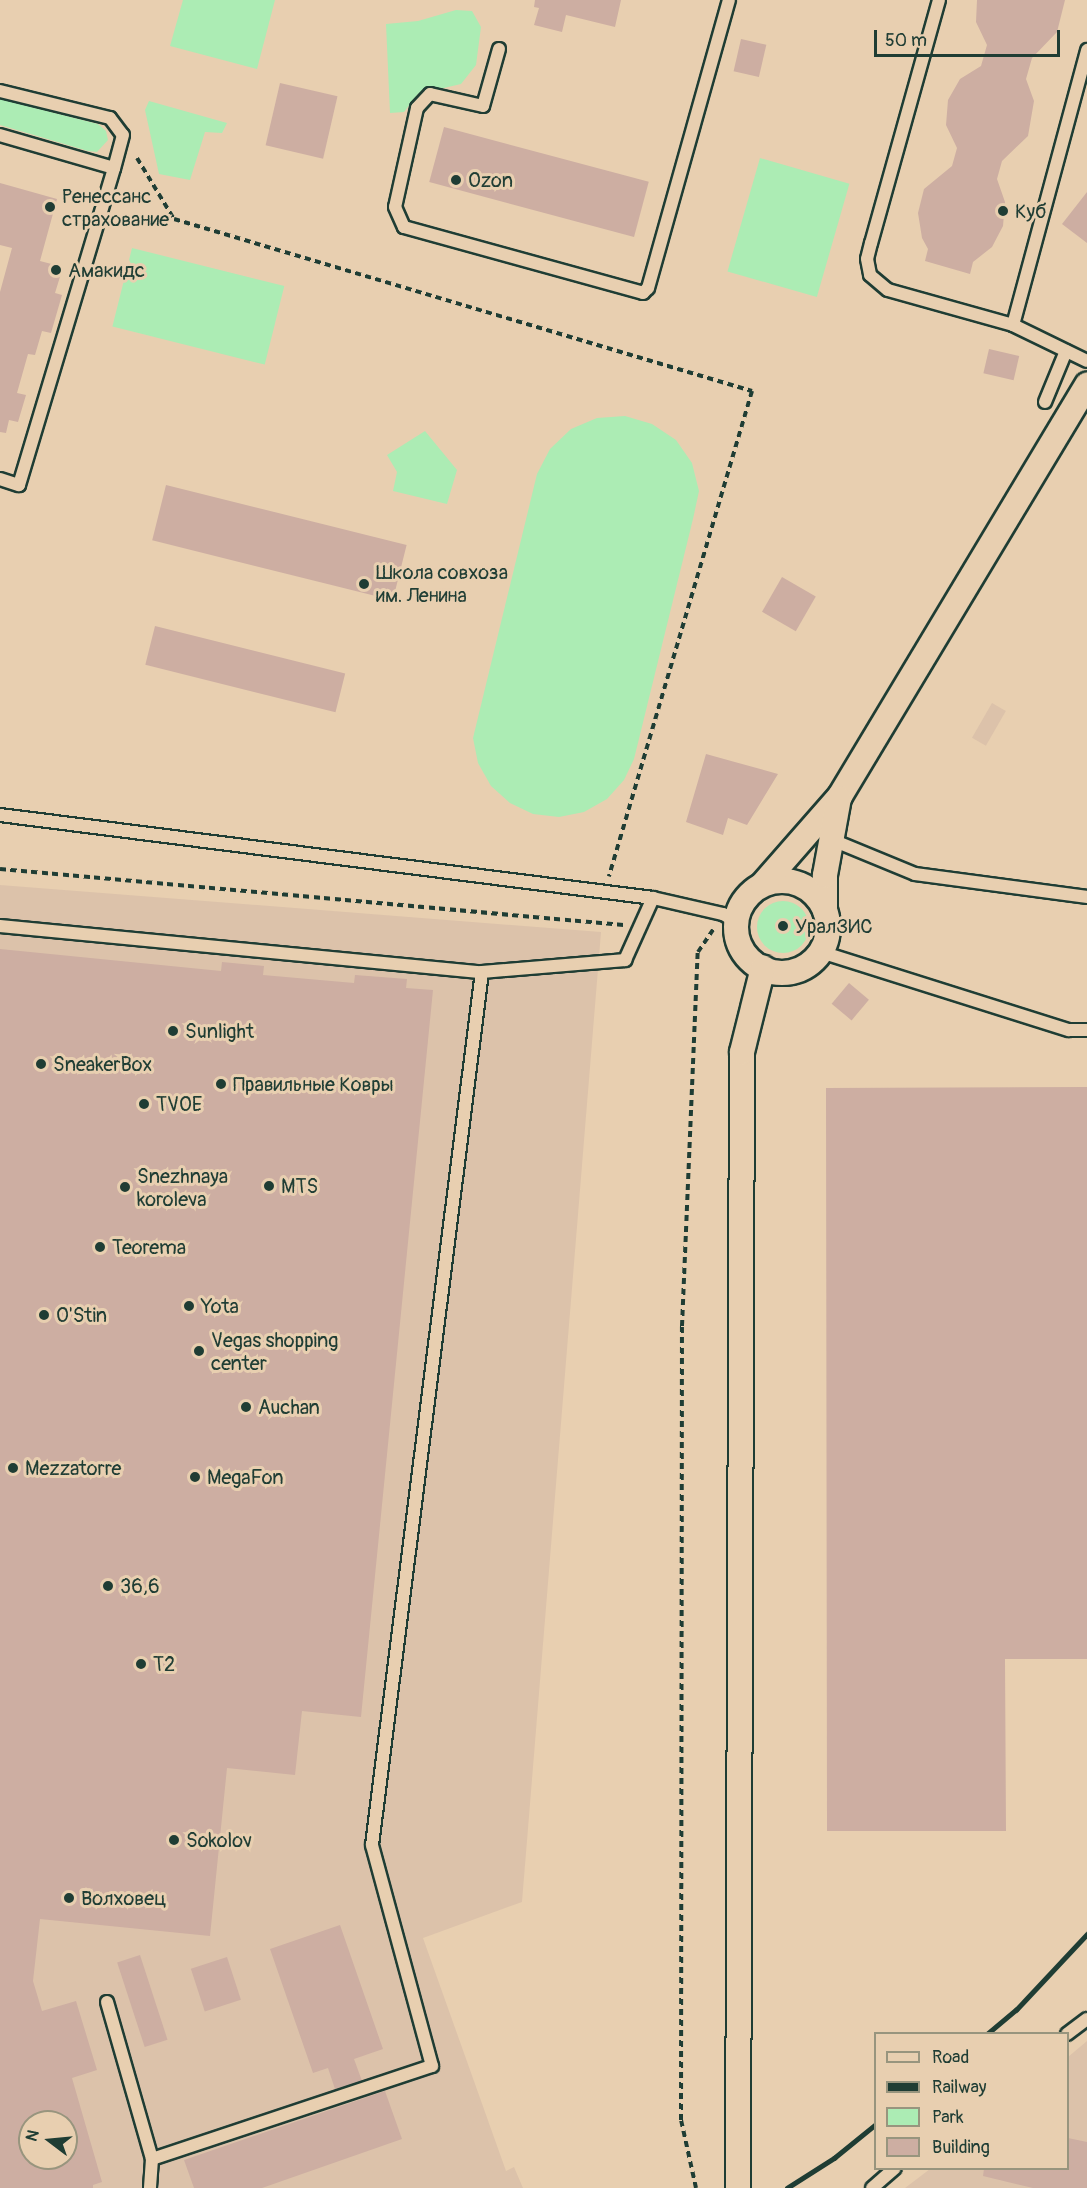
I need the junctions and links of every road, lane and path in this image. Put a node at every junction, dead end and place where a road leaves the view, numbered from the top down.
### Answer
1 (729, 0) edge
2 (939, 0) edge
3 (499, 49) dead end
4 (1087, 50) edge
5 (0, 91) edge
6 (0, 135) edge
7 (123, 135) junction
8 (114, 168) junction
9 (1013, 325) junction
10 (1066, 351) junction
11 (1087, 361) edge
12 (1087, 385) edge
13 (1045, 402) dead end
14 (0, 479) edge
15 (840, 796) junction
16 (0, 815) edge
17 (830, 839) junction
18 (0, 869) edge
19 (763, 884) junction
20 (604, 894) junction
21 (1087, 897) edge
22 (653, 898) junction
23 (825, 911) junction
24 (730, 918) junction
25 (0, 926) edge
26 (639, 926) junction
27 (821, 951) junction
28 (763, 968) junction
29 (482, 972) junction
30 (1087, 1030) edge
31 (107, 2002) dead end
32 (1087, 2019) edge
33 (1069, 2032) edge
34 (152, 2159) junction
35 (894, 2170) edge
36 (150, 2188) edge
37 (696, 2188) edge
38 (738, 2188) edge
39 (872, 2188) edge

1 - 3 lane
2 - 9 lane
4 - 9 lane
5 - 7 lane
6 - 8 lane
7 - 8 lane
7 - 20 path
8 - 14 lane
9 - 10 lane
10 - 11 lane
10 - 13 lane
12 - 15 street
15 - 17 street
15 - 19 street
16 - 20 lane
17 - 21 lane
17 - 23 street
18 - 26 path
19 - 23 street
19 - 24 street
20 - 22 lane
22 - 24 lane
22 - 26 lane
23 - 27 street
24 - 28 street
24 - 37 path
25 - 29 lane
26 - 29 lane
27 - 28 street
27 - 30 lane
28 - 38 street
29 - 34 lane
31 - 34 lane
32 - 33 lane
34 - 36 lane
35 - 39 lane

